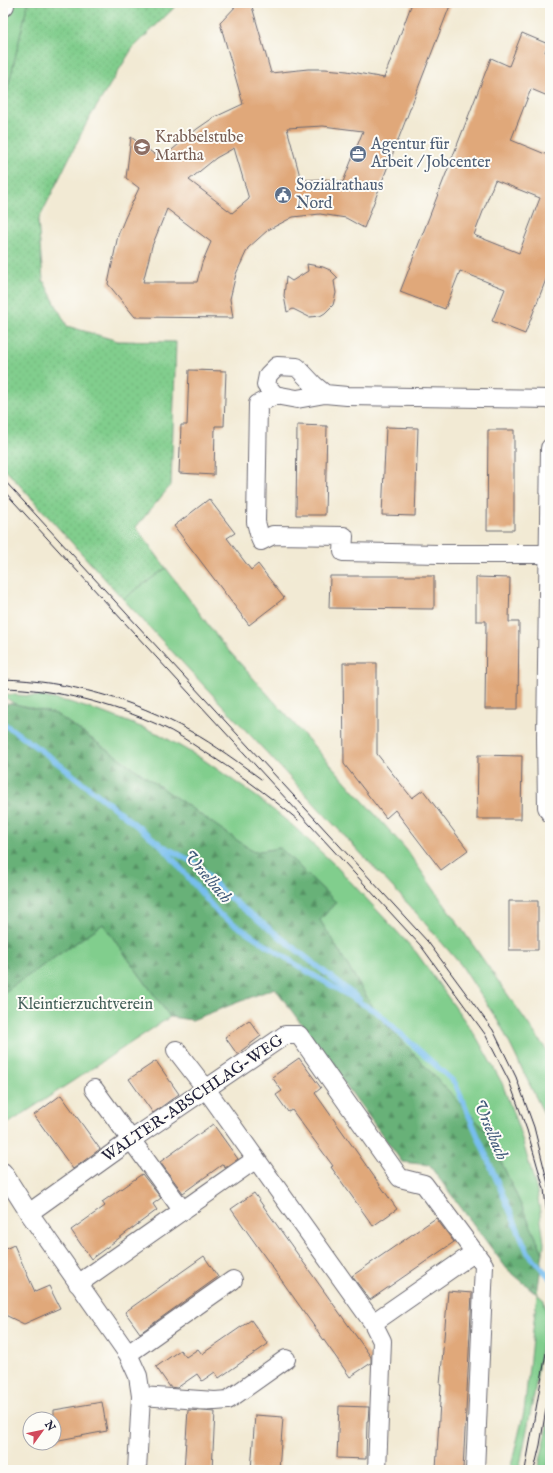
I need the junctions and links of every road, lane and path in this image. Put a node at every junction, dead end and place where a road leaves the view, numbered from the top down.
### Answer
1 (326, 394) junction
2 (275, 395) junction
3 (550, 399) edge
4 (550, 448) edge
5 (549, 554) edge
6 (550, 813) edge
7 (176, 1050) dead end
8 (94, 1089) dead end
9 (206, 1089) junction
10 (131, 1140) junction
11 (256, 1159) junction
12 (3, 1172) edge
13 (183, 1210) junction
14 (29, 1213) junction
15 (475, 1252) junction
16 (234, 1280) dead end
17 (78, 1284) junction
18 (373, 1323) junction
19 (128, 1354) junction
20 (286, 1359) dead end
21 (141, 1396) junction
22 (137, 1470) edge
23 (377, 1470) edge
24 (475, 1470) edge

1 - 2 street
1 - 2 street
1 - 3 street
2 - 5 street
4 - 5 street
5 - 6 street
7 - 9 street
8 - 10 street
9 - 10 street, WALTER-ABSCHLAG-WEG
9 - 11 street
9 - 15 street, WALTER-ABSCHLAG-WEG
10 - 13 street
10 - 14 street, WALTER-ABSCHLAG-WEG
11 - 13 street
11 - 18 street
12 - 14 street
13 - 17 street
14 - 17 street
15 - 18 street
15 - 24 street, WALTER-ABSCHLAG-WEG
16 - 19 street
17 - 19 street
18 - 23 street
19 - 21 street
20 - 21 street
21 - 22 street

